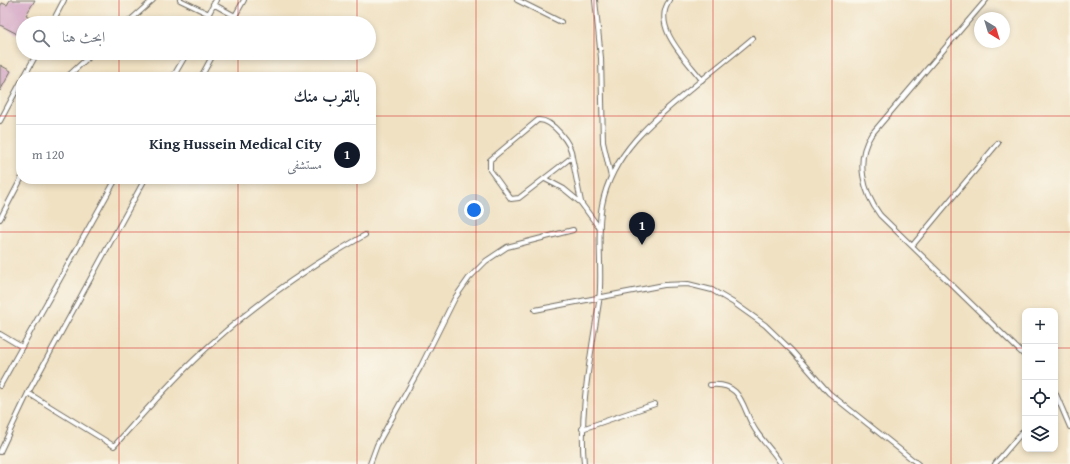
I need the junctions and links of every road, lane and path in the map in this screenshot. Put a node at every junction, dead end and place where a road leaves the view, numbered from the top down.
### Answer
1 (64, 0) edge
2 (153, 0) edge
3 (180, 0) edge
4 (244, 0) edge
5 (518, 0) edge
6 (595, 0) edge
7 (986, 0) edge
8 (668, 1) edge
9 (215, 2) edge
10 (209, 14) joint
11 (56, 16) edge
12 (135, 16) edge
13 (235, 16) joint
14 (561, 22) dead end
15 (753, 38) dead end
16 (33, 60) edge
17 (85, 60) edge
18 (183, 60) edge
19 (210, 60) edge
20 (27, 72) edge
21 (72, 72) edge
22 (176, 72) edge
23 (204, 72) edge
24 (702, 80) junction
25 (16, 91) edge
26 (0, 120) edge
27 (998, 143) dead end
28 (572, 157) junction
29 (611, 178) junction
30 (545, 179) junction
31 (18, 184) edge
32 (113, 184) edge
33 (142, 184) edge
34 (581, 203) junction
35 (0, 219) edge
36 (600, 229) junction
37 (573, 230) dead end
38 (364, 234) dead end
39 (912, 246) junction
40 (599, 299) junction
41 (535, 310) dead end
42 (0, 334) edge
43 (22, 346) junction
44 (1022, 353) edge
45 (710, 385) dead end
46 (0, 386) edge
47 (28, 393) junction
48 (1058, 401) edge
49 (655, 404) dead end
50 (1070, 427) edge
51 (582, 429) junction
52 (1022, 432) edge
53 (0, 452) edge
54 (370, 464) edge
55 (584, 464) edge
56 (781, 464) edge
57 (918, 464) edge
58 (995, 464) edge

1 - 11 lane
2 - 12 lane
3 - 10 lane
4 - 13 lane
5 - 14 lane
6 - 29 lane
7 - 39 lane
8 - 24 lane
9 - 10 lane
9 - 13 lane
15 - 24 lane
16 - 20 lane
17 - 21 lane
18 - 22 lane
19 - 23 lane
24 - 29 lane
25 - 26 lane
27 - 39 lane
28 - 30 lane
28 - 30 lane
28 - 34 lane
29 - 36 lane
30 - 34 lane
31 - 35 lane
32 - 43 lane
33 - 47 lane
34 - 36 lane
36 - 40 lane
37 - 54 lane
38 - 47 lane
39 - 44 lane
40 - 41 lane
40 - 51 lane
40 - 57 lane
42 - 43 lane
43 - 46 lane
45 - 56 lane
47 - 53 lane
48 - 50 lane
49 - 51 lane
51 - 55 lane
52 - 58 lane

